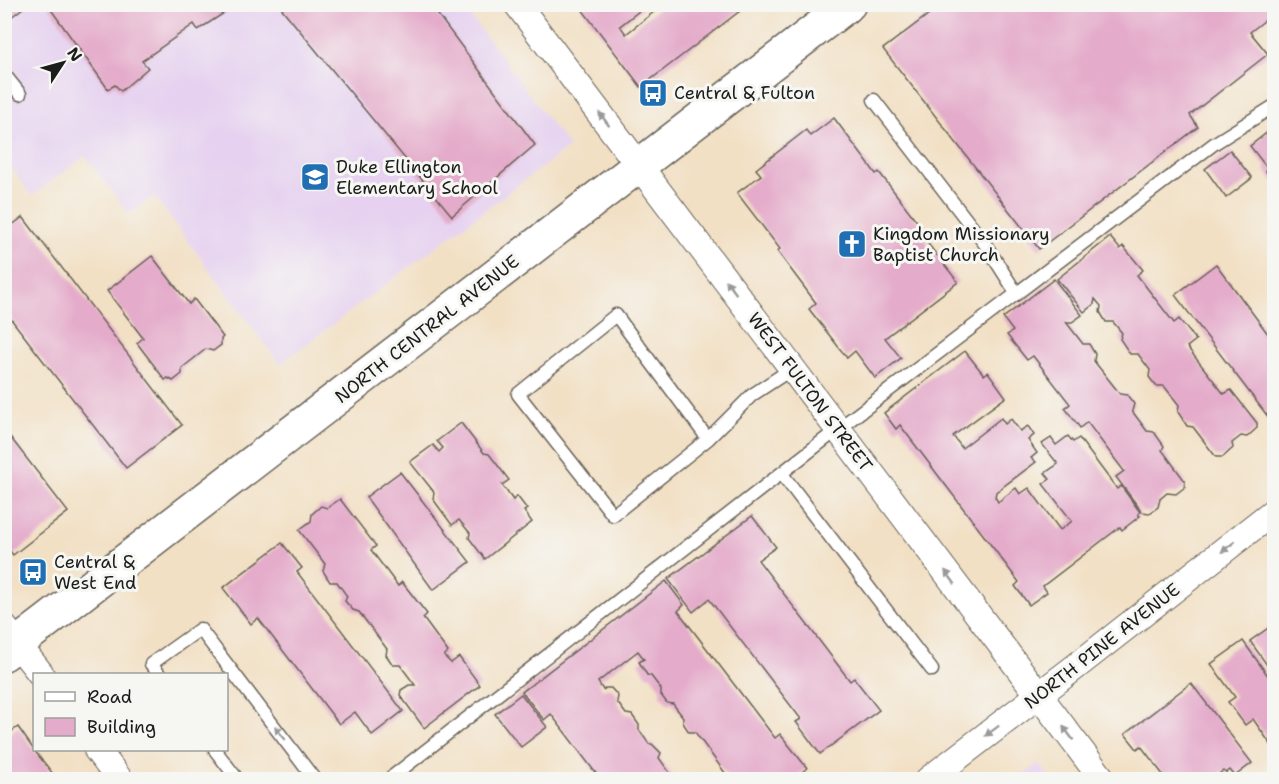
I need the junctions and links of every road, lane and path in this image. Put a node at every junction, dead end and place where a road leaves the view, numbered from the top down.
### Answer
1 (517, 4) edge
2 (849, 4) edge
3 (4, 74) edge
4 (20, 94) dead end
5 (874, 100) dead end
6 (1275, 106) edge
7 (639, 166) junction
8 (1017, 294) junction
9 (793, 368) junction
10 (838, 429) junction
11 (708, 439) junction
12 (782, 474) junction
13 (1275, 511) edge
14 (9, 641) edge
15 (932, 670) dead end
16 (39, 673) edge
17 (158, 673) edge
18 (1039, 694) junction
19 (98, 751) edge
20 (216, 751) edge
21 (120, 780) edge
22 (238, 780) edge
23 (315, 780) edge
24 (388, 780) edge
25 (928, 780) edge
26 (1103, 780) edge

7 -> 1 street, WEST FULTON STREET
2 - 7 street, NORTH CENTRAL AVENUE
3 - 4 lane
5 - 8 lane
6 - 8 lane
9 -> 7 street, WEST FULTON STREET
7 - 14 street, NORTH CENTRAL AVENUE
8 - 10 lane
9 - 10 street, WEST FULTON STREET
9 - 11 lane
10 - 12 lane
18 -> 10 street, WEST FULTON STREET
11 - 11 lane
12 - 15 lane
12 - 24 lane
13 -> 18 street, NORTH PINE AVENUE
14 - 16 street
23 -> 17 lane
18 -> 25 street, NORTH PINE AVENUE
26 -> 18 street, WEST FULTON STREET
19 - 21 street
20 - 22 lane

